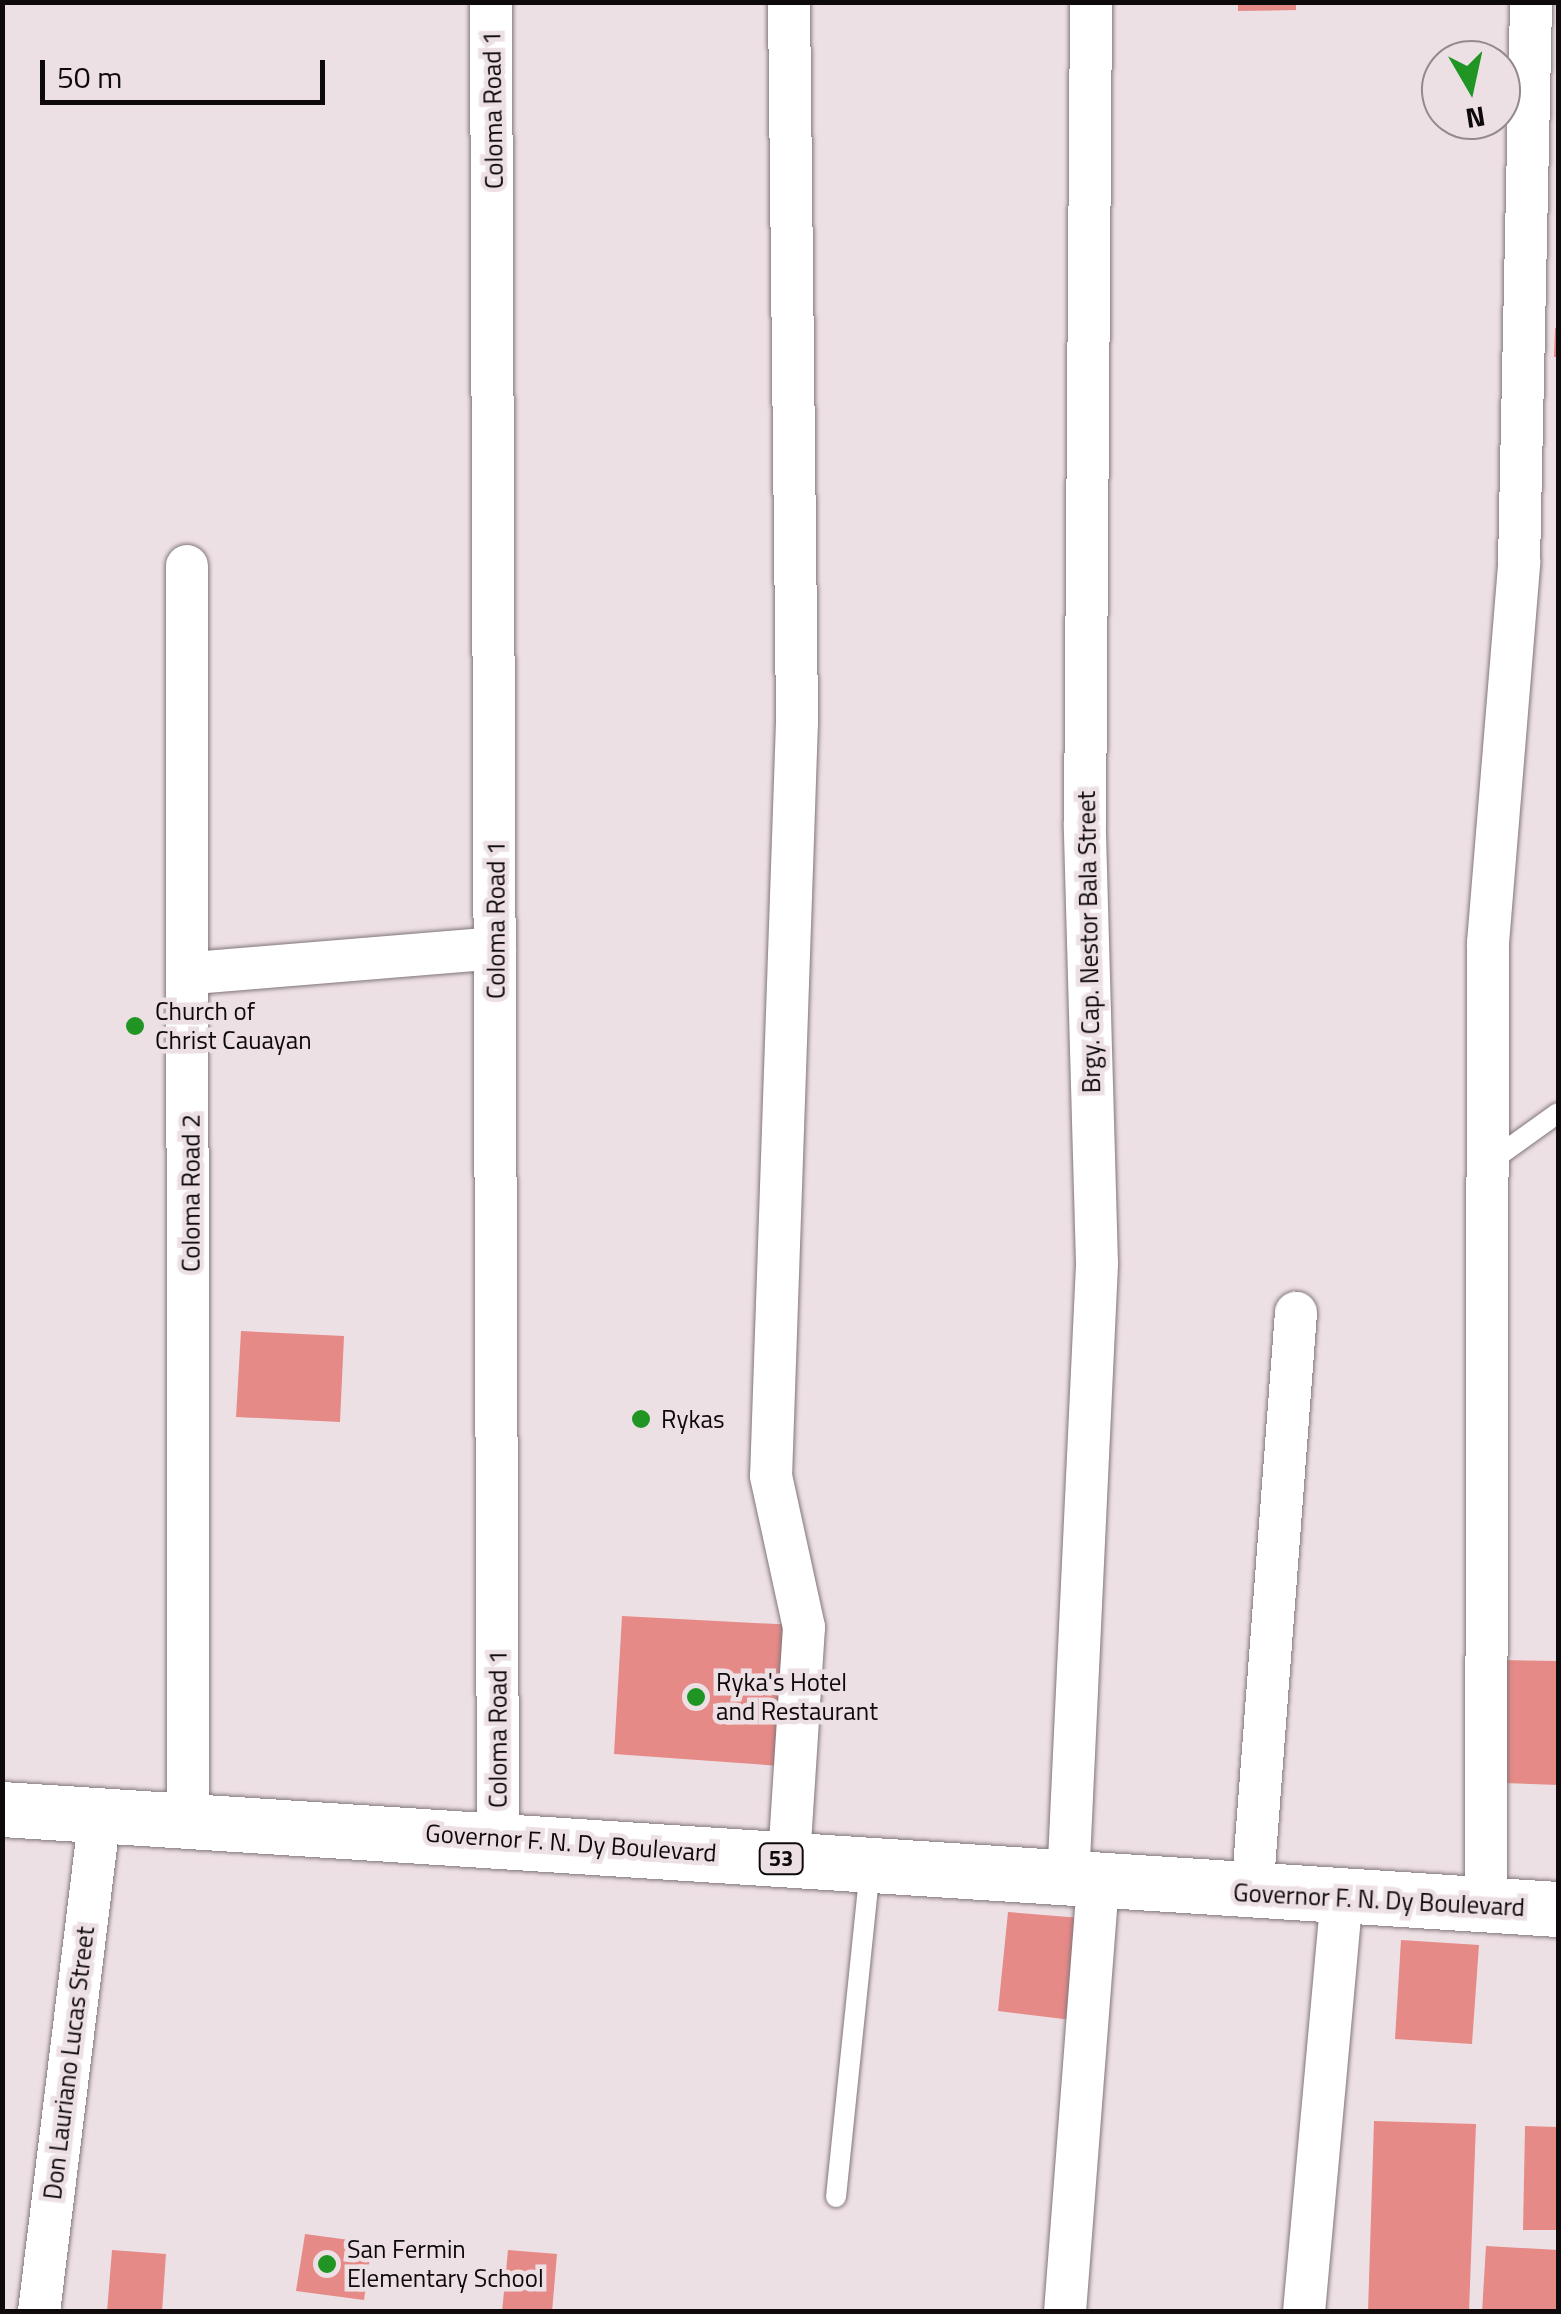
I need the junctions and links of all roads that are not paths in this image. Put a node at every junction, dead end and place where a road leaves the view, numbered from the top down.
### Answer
1 (491, 2) edge
2 (789, 2) edge
3 (1091, 2) edge
4 (1531, 2) edge
5 (187, 566) dead end
6 (495, 948) junction
7 (193, 973) junction
8 (1558, 1113) edge
9 (1491, 1161) junction
10 (1296, 1313) dead end
11 (2, 1809) edge
12 (100, 1814) junction
13 (188, 1819) junction
14 (498, 1836) junction
15 (789, 1860) junction
16 (870, 1867) junction
17 (1083, 1883) junction
18 (1252, 1894) junction
19 (1342, 1898) junction
20 (1486, 1905) junction
21 (1558, 1909) edge
22 (836, 2196) dead end
23 (39, 2312) edge
24 (1066, 2312) edge
25 (1304, 2312) edge

1 - 6 street, Coloma Road 1
2 - 15 street
3 - 17 street, Brgy. Cap. Nestor Bala Street
4 - 9 street
5 - 7 street, Coloma Road 2
6 - 7 street
6 - 14 street, Coloma Road 1
7 - 13 street, Coloma Road 2
8 - 9 lane
9 - 20 street
10 - 18 street
11 - 12 highway, Governor F. N. Dy Boulevard / 53
12 - 13 highway, Governor F. N. Dy Boulevard / 53
12 - 23 street, Don Lauriano Lucas Street
13 - 14 highway, Governor F. N. Dy Boulevard / 53
14 - 15 highway, Governor F. N. Dy Boulevard / 53
15 - 16 highway, Governor F. N. Dy Boulevard / 53
16 - 17 highway, Governor F. N. Dy Boulevard / 53
16 - 22 lane
17 - 18 highway, Governor F. N. Dy Boulevard / 53
17 - 24 street, Brgy. Cap. Nestor Bala Street
18 - 19 highway, Governor F. N. Dy Boulevard / 53
19 - 20 highway, Governor F. N. Dy Boulevard / 53
19 - 25 street
20 - 21 highway, Governor F. N. Dy Boulevard / 53

